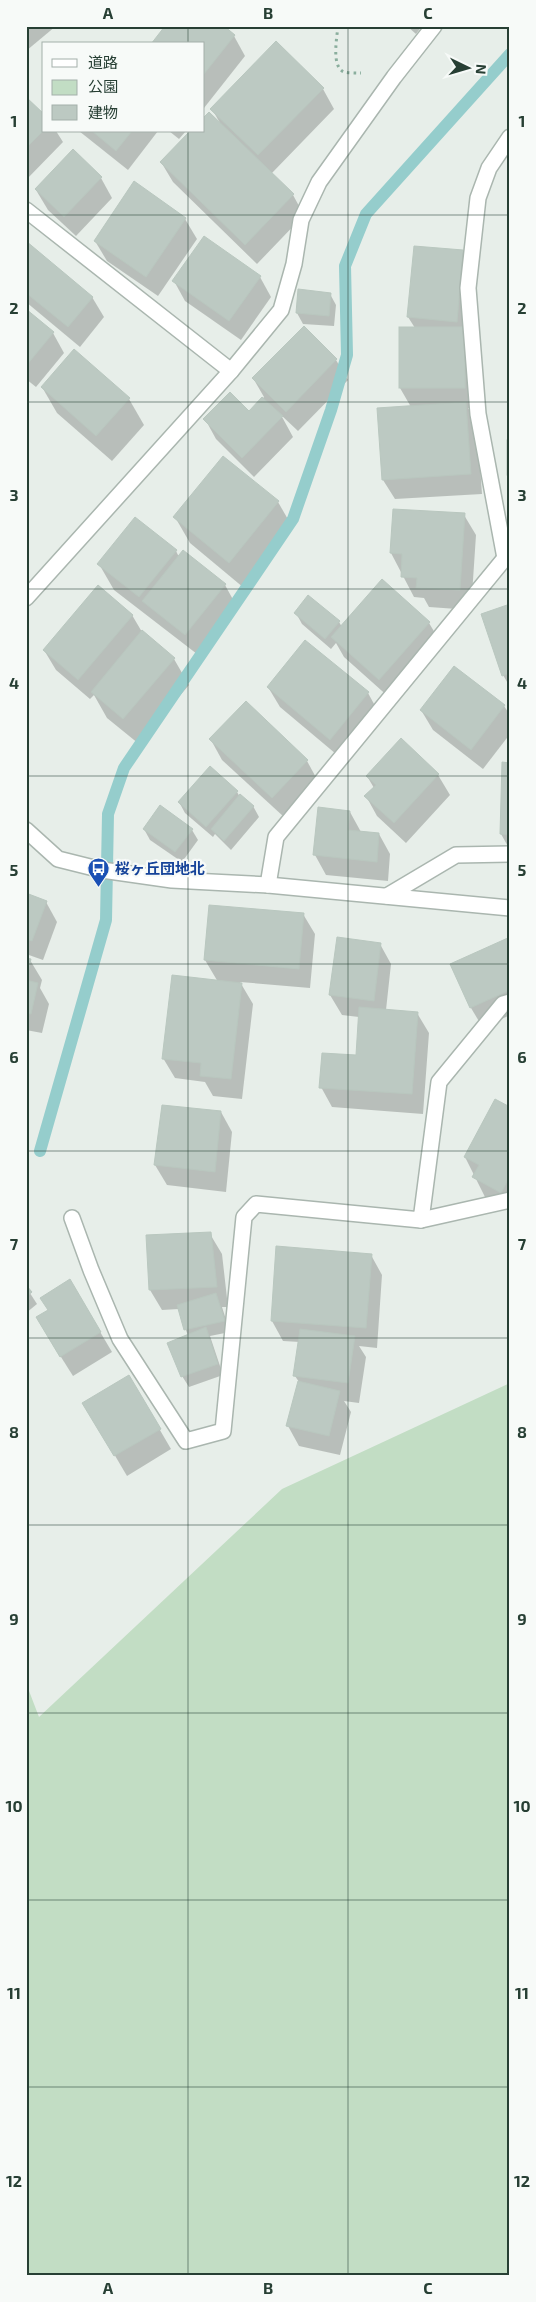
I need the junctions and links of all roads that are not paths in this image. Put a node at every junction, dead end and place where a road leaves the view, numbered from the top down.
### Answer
1 (434, 26) edge
2 (510, 137) edge
3 (26, 210) edge
4 (231, 371) junction
5 (507, 557) edge
6 (26, 598) edge
7 (26, 830) edge
8 (510, 854) edge
9 (268, 885) junction
10 (387, 896) junction
11 (510, 908) edge
12 (510, 1002) edge
13 (510, 1200) edge
14 (72, 1218) dead end
15 (420, 1220) junction

1 - 4 street
2 - 5 street
3 - 4 street
4 - 6 street
5 - 9 street
7 - 9 street
8 - 10 street
9 - 10 street
10 - 11 street
12 - 15 street
13 - 15 street
14 - 15 street

